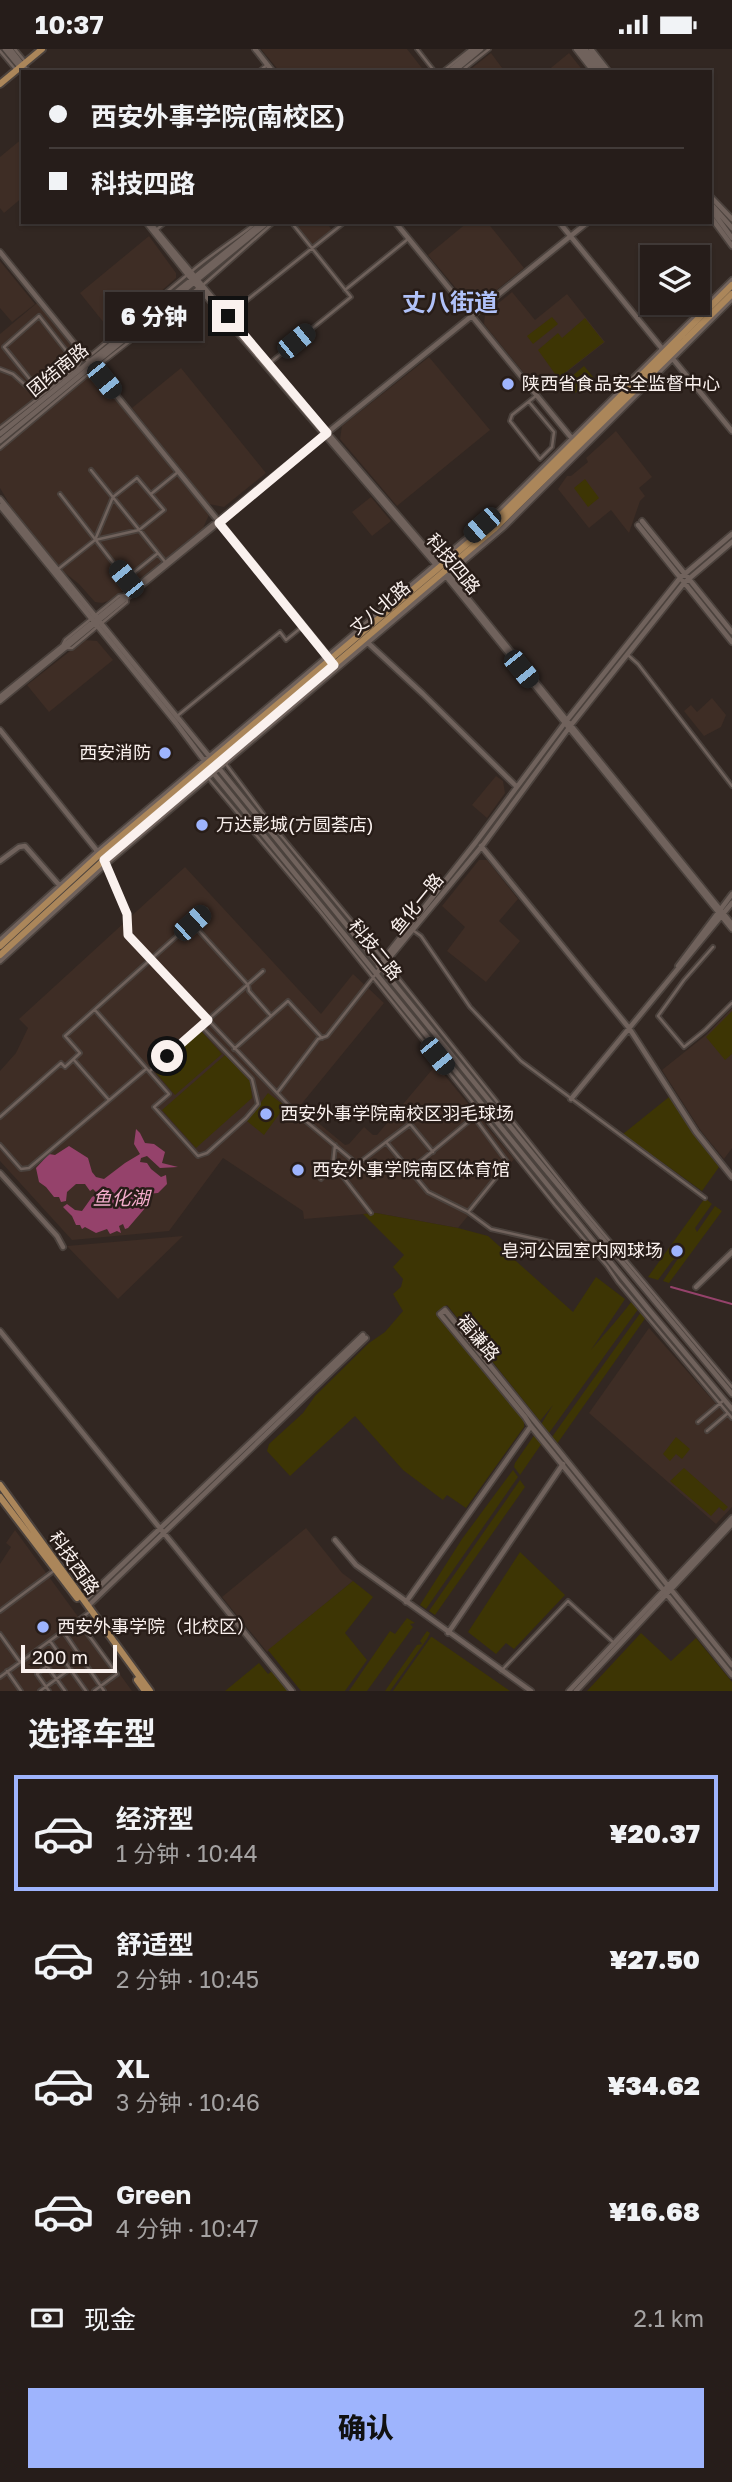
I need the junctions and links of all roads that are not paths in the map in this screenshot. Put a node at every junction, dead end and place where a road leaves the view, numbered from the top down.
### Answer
1 (7, 49) edge
2 (15, 49) edge
3 (42, 49) edge
4 (255, 49) edge
5 (417, 49) edge
6 (473, 49) edge
7 (481, 49) edge
8 (489, 49) edge
9 (583, 49) edge
10 (0, 51) edge
11 (267, 65) junction
12 (22, 68) edge
13 (261, 70) edge
14 (271, 70) edge
15 (433, 70) edge
16 (445, 70) edge
17 (450, 70) edge
18 (455, 70) edge
19 (463, 70) edge
20 (600, 70) edge
21 (600, 70) edge
22 (0, 84) edge
23 (712, 198) edge
24 (712, 208) edge
25 (712, 209) edge
26 (712, 219) edge
27 (732, 219) edge
28 (150, 224) edge
29 (150, 224) edge
30 (164, 224) edge
31 (255, 224) edge
32 (263, 224) edge
33 (271, 224) edge
34 (293, 224) edge
35 (343, 224) edge
36 (397, 224) edge
37 (561, 224) edge
38 (585, 224) edge
39 (732, 228) edge
40 (156, 230) junction
41 (570, 236) junction
42 (732, 238) edge
43 (408, 239) junction
44 (732, 246) edge
45 (312, 249) junction
46 (0, 252) edge
47 (195, 280) junction
48 (732, 283) edge
49 (345, 290) junction
50 (732, 294) edge
51 (732, 299) edge
52 (228, 316) junction
53 (472, 316) junction
54 (77, 348) junction
55 (668, 354) junction
56 (91, 364) junction
57 (267, 365) junction
58 (0, 369) edge
59 (54, 373) junction
60 (104, 380) junction
61 (62, 382) junction
62 (37, 388) junction
63 (537, 395) junction
64 (529, 402) junction
65 (22, 415) junction
66 (0, 428) edge
67 (732, 431) edge
68 (0, 434) edge
69 (326, 434) junction
70 (0, 441) edge
71 (576, 444) junction
72 (0, 448) edge
73 (91, 470) dead end
74 (178, 472) junction
75 (60, 494) dead end
76 (151, 494) junction
77 (113, 497) junction
78 (0, 499) edge
79 (0, 506) edge
80 (218, 521) junction
81 (640, 523) dead end
82 (139, 530) junction
83 (732, 534) edge
84 (95, 540) junction
85 (732, 542) edge
86 (158, 553) junction
87 (166, 564) junction
88 (442, 569) junction
89 (55, 571) junction
90 (685, 579) junction
91 (96, 621) junction
92 (303, 626) junction
93 (732, 632) edge
94 (366, 641) junction
95 (732, 642) edge
96 (628, 655) junction
97 (332, 662) junction
98 (0, 699) edge
99 (176, 717) junction
100 (568, 724) junction
101 (0, 730) edge
102 (212, 764) junction
103 (732, 786) edge
104 (517, 787) junction
105 (479, 844) junction
106 (102, 857) junction
107 (0, 861) edge
108 (60, 887) junction
109 (732, 894) edge
110 (732, 903) edge
111 (206, 911) dead end
112 (721, 912) junction
113 (192, 923) junction
114 (732, 924) edge
115 (732, 929) edge
116 (414, 931) junction
117 (0, 940) edge
118 (0, 946) edge
119 (713, 947) dead end
120 (0, 955) edge
121 (382, 958) junction
122 (152, 960) junction
123 (0, 961) edge
124 (378, 963) junction
125 (387, 963) junction
126 (382, 969) junction
127 (263, 971) dead end
128 (376, 974) junction
129 (372, 979) junction
130 (248, 985) junction
131 (732, 1003) edge
132 (95, 1010) junction
133 (271, 1016) junction
134 (208, 1020) junction
135 (201, 1026) junction
136 (629, 1028) junction
137 (322, 1038) junction
138 (234, 1049) junction
139 (73, 1060) junction
140 (148, 1070) junction
141 (277, 1093) junction
142 (108, 1100) junction
143 (571, 1100) junction
144 (480, 1112) junction
145 (474, 1117) junction
146 (0, 1118) edge
147 (386, 1142) junction
148 (0, 1145) edge
149 (335, 1145) junction
150 (5, 1150) junction
151 (433, 1152) junction
152 (0, 1155) edge
153 (333, 1164) junction
154 (357, 1164) junction
155 (410, 1171) junction
156 (0, 1173) edge
157 (342, 1176) junction
158 (732, 1177) edge
159 (321, 1178) dead end
160 (705, 1198) dead end
161 (468, 1212) junction
162 (371, 1213) dead end
163 (553, 1244) dead end
164 (63, 1247) dead end
165 (732, 1252) edge
166 (696, 1287) dead end
167 (0, 1331) edge
168 (364, 1337) dead end
169 (732, 1387) edge
170 (732, 1394) edge
171 (722, 1402) junction
172 (730, 1411) edge
173 (732, 1418) edge
174 (698, 1422) dead end
175 (530, 1426) junction
176 (708, 1431) dead end
177 (564, 1463) junction
178 (0, 1485) edge
179 (0, 1497) edge
180 (732, 1518) edge
181 (732, 1524) edge
182 (162, 1531) junction
183 (335, 1540) dead end
184 (55, 1570) junction
185 (667, 1589) junction
186 (406, 1602) junction
187 (87, 1607) junction
188 (0, 1611) edge
189 (63, 1631) junction
190 (88, 1633) dead end
191 (448, 1633) junction
192 (0, 1634) edge
193 (50, 1641) junction
194 (614, 1643) junction
195 (20, 1663) junction
196 (732, 1664) edge
197 (71, 1669) junction
198 (7, 1671) junction
199 (501, 1671) junction
200 (732, 1675) edge
201 (0, 1677) edge
202 (57, 1679) junction
203 (102, 1685) junction
204 (47, 1689) edge
205 (21, 1691) edge
206 (40, 1691) edge
207 (65, 1691) edge
208 (86, 1691) edge
209 (94, 1691) edge
210 (104, 1691) edge
211 (145, 1691) edge
212 (150, 1691) edge
213 (292, 1691) edge
214 (531, 1691) edge
215 (569, 1691) edge
216 (576, 1691) edge

1 - 12 street
2 - 12 street
3 - 12 main road
4 - 11 street
5 - 15 street
6 - 16 street
6 - 17 street
7 - 18 street
8 - 19 street
9 - 20 street
9 - 21 street
10 - 12 street
11 - 13 street
11 - 14 street
12 - 22 main road
23 - 27 street
24 - 39 street
25 - 42 street
26 - 44 street
28 - 40 street, 科技四路
29 - 47 street, 科技四路
30 - 40 street
31 - 47 street
32 - 47 street, 团结南路
33 - 47 street
34 - 45 street
35 - 45 street
36 - 43 street
37 - 41 street
38 - 41 street
40 - 47 street, 科技四路
41 - 53 street
41 - 55 street
43 - 49 street
43 - 53 street
45 - 49 street
45 - 52 street
46 - 54 street
47 - 52 street, 科技四路
47 - 54 street
47 - 56 street, 团结南路
47 - 57 street, 科技四路
47 - 60 street
48 - 55 main road, 丈八北路
49 - 57 street
50 - 55 main road, 丈八北路
51 - 55 street
52 - 57 street, 科技四路
53 - 63 street
53 - 69 street
54 - 56 street
54 - 61 street
55 - 67 street
55 - 71 main road, 丈八北路
56 - 60 street
56 - 61 street, 团结南路
56 - 70 street, 团结南路
57 - 69 street, 科技四路
58 - 62 street
59 - 61 street
59 - 62 street
59 - 62 street
60 - 72 street
60 - 74 street
61 - 65 street, 团结南路
63 - 64 street
63 - 71 street
64 - 64 street
65 - 66 street
65 - 68 street, 团结南路
69 - 80 street
69 - 88 street, 科技四路
71 - 88 main road, 丈八北路
71 - 88 street
73 - 77 street
74 - 76 street
74 - 80 street
75 - 84 street
76 - 77 street
76 - 82 street
77 - 82 street
77 - 84 street
78 - 89 street, 科技二路
79 - 89 street, 科技二路
80 - 87 street
80 - 92 street
81 - 90 street
82 - 84 street
82 - 86 street
83 - 90 street, 鱼化一路
84 - 86 street
84 - 89 street
85 - 90 street, 鱼化一路
86 - 87 street
87 - 91 street
88 - 94 main road, 丈八北路
88 - 97 main road, 丈八北路
88 - 100 street, 科技四路
89 - 91 street, 科技二路
90 - 93 street
90 - 95 street
90 - 96 street, 鱼化一路
90 - 100 street, 鱼化一路
91 - 98 street
91 - 99 street, 科技二路
91 - 102 street, 科技二路
92 - 97 street
92 - 99 street
94 - 97 main road, 丈八北路
94 - 104 street
96 - 100 street, 鱼化一路
96 - 103 street
97 - 102 main road, 丈八北路
97 - 102 street
99 - 102 street, 科技二路
100 - 104 street, 鱼化一路
100 - 105 street, 鱼化一路
100 - 112 street, 科技四路
101 - 106 street
102 - 106 main road, 丈八北路
102 - 106 street
102 - 121 street
102 - 124 street, 科技二路
102 - 128 street, 科技二路
102 - 129 street
104 - 105 street, 鱼化一路
105 - 116 street, 鱼化一路
105 - 121 street, 鱼化一路
105 - 136 street
106 - 108 main road, 丈八北路
106 - 120 main road, 丈八北路
106 - 122 street
106 - 123 street
107 - 108 street
108 - 117 street
108 - 118 main road, 丈八北路
109 - 112 street
110 - 112 street
111 - 113 street
112 - 114 street, 科技四路
112 - 115 street, 科技四路
112 - 136 street
113 - 122 street
113 - 130 street
116 - 125 street, 鱼化一路
116 - 143 street
119 - 131 street
121 - 124 street, 鱼化一路
121 - 125 street
122 - 132 street
122 - 134 street
124 - 126 street, 科技二路
124 - 128 street, 鱼化一路
125 - 126 street, 鱼化一路
125 - 169 street
126 - 128 street, 鱼化一路
126 - 170 street, 科技二路
127 - 130 street
128 - 129 street
128 - 171 street, 科技二路
129 - 137 street
129 - 144 street
130 - 133 street
130 - 134 street
132 - 139 street
132 - 140 street
133 - 137 street
133 - 138 street
134 - 135 street
134 - 138 street
135 - 140 street
135 - 140 street
136 - 143 street
136 - 158 street
137 - 141 street
138 - 141 street
139 - 142 street
139 - 146 street
140 - 142 street
141 - 149 street
142 - 150 street
143 - 160 street
144 - 145 street
144 - 171 street
145 - 151 street
145 - 161 street
147 - 151 street
147 - 154 street
147 - 155 street
148 - 150 street
149 - 153 street
149 - 154 street
150 - 152 street
151 - 155 street
153 - 157 street
153 - 159 street
154 - 157 street
155 - 161 street
156 - 164 street
157 - 162 street
161 - 163 street
165 - 166 street
167 - 182 street
168 - 182 street
171 - 172 street, 科技二路
171 - 174 street
172 - 173 street
172 - 176 street
175 - 177 street, 福谦路
175 - 177 street, 福谦路
175 - 186 street
177 - 185 street, 福谦路
177 - 191 street
178 - 187 main road, 科技西路
179 - 184 main road, 科技西路
180 - 185 street
181 - 185 street
182 - 187 street
182 - 213 street
183 - 186 street
184 - 187 main road, 科技西路
184 - 188 street
185 - 194 street
185 - 196 street, 福谦路
185 - 200 street, 福谦路
185 - 216 street
186 - 191 street
187 - 189 street
187 - 211 main road, 科技西路
187 - 212 main road, 科技西路
189 - 193 street
189 - 203 street
190 - 203 street
191 - 199 street
192 - 195 street
193 - 195 street
193 - 197 street
194 - 199 street
194 - 215 street
195 - 198 street
197 - 202 street
197 - 208 street
198 - 201 street
198 - 205 street
199 - 214 street
202 - 204 street
202 - 204 street
202 - 207 street
203 - 209 street
203 - 210 street
204 - 206 street

